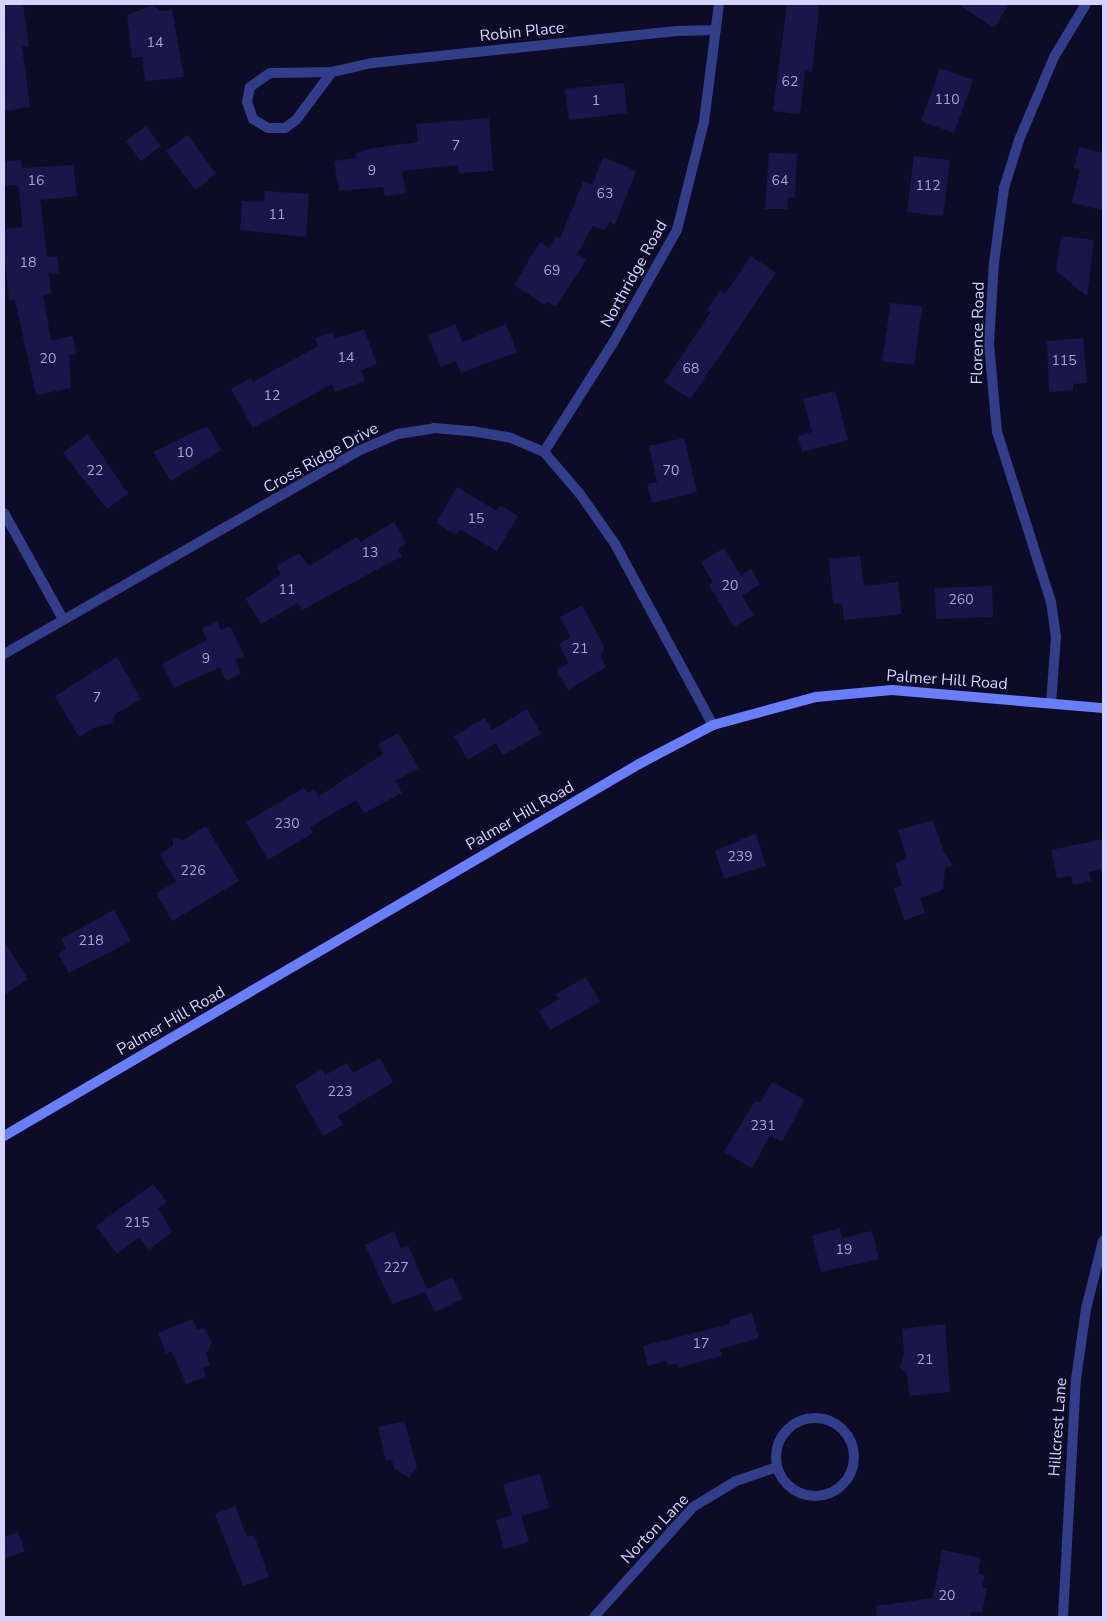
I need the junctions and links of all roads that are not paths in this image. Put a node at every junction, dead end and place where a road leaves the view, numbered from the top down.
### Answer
1 (719, 4) edge
2 (1086, 4) edge
3 (716, 30) junction
4 (332, 72) junction
5 (544, 452) junction
6 (4, 513) edge
7 (63, 619) junction
8 (4, 654) edge
9 (1051, 703) junction
10 (1103, 708) edge
11 (713, 725) junction
12 (4, 1136) edge
13 (1103, 1241) edge
14 (777, 1468) junction
15 (594, 1617) edge
16 (1063, 1617) edge

1 - 3 street, Northridge Road
2 - 9 street, Florence Road
3 - 4 street, Robin Place
3 - 5 street, Northridge Road
4 - 4 street, Robin Place
5 - 7 street, Cross Ridge Drive
5 - 11 street, Cross Ridge Drive
6 - 7 street
7 - 8 street, Cross Ridge Drive
9 - 10 main road, Palmer Hill Road
9 - 11 main road, Palmer Hill Road
11 - 12 main road, Palmer Hill Road
13 - 16 street, Hillcrest Lane
14 - 14 street
14 - 15 street, Norton Lane

